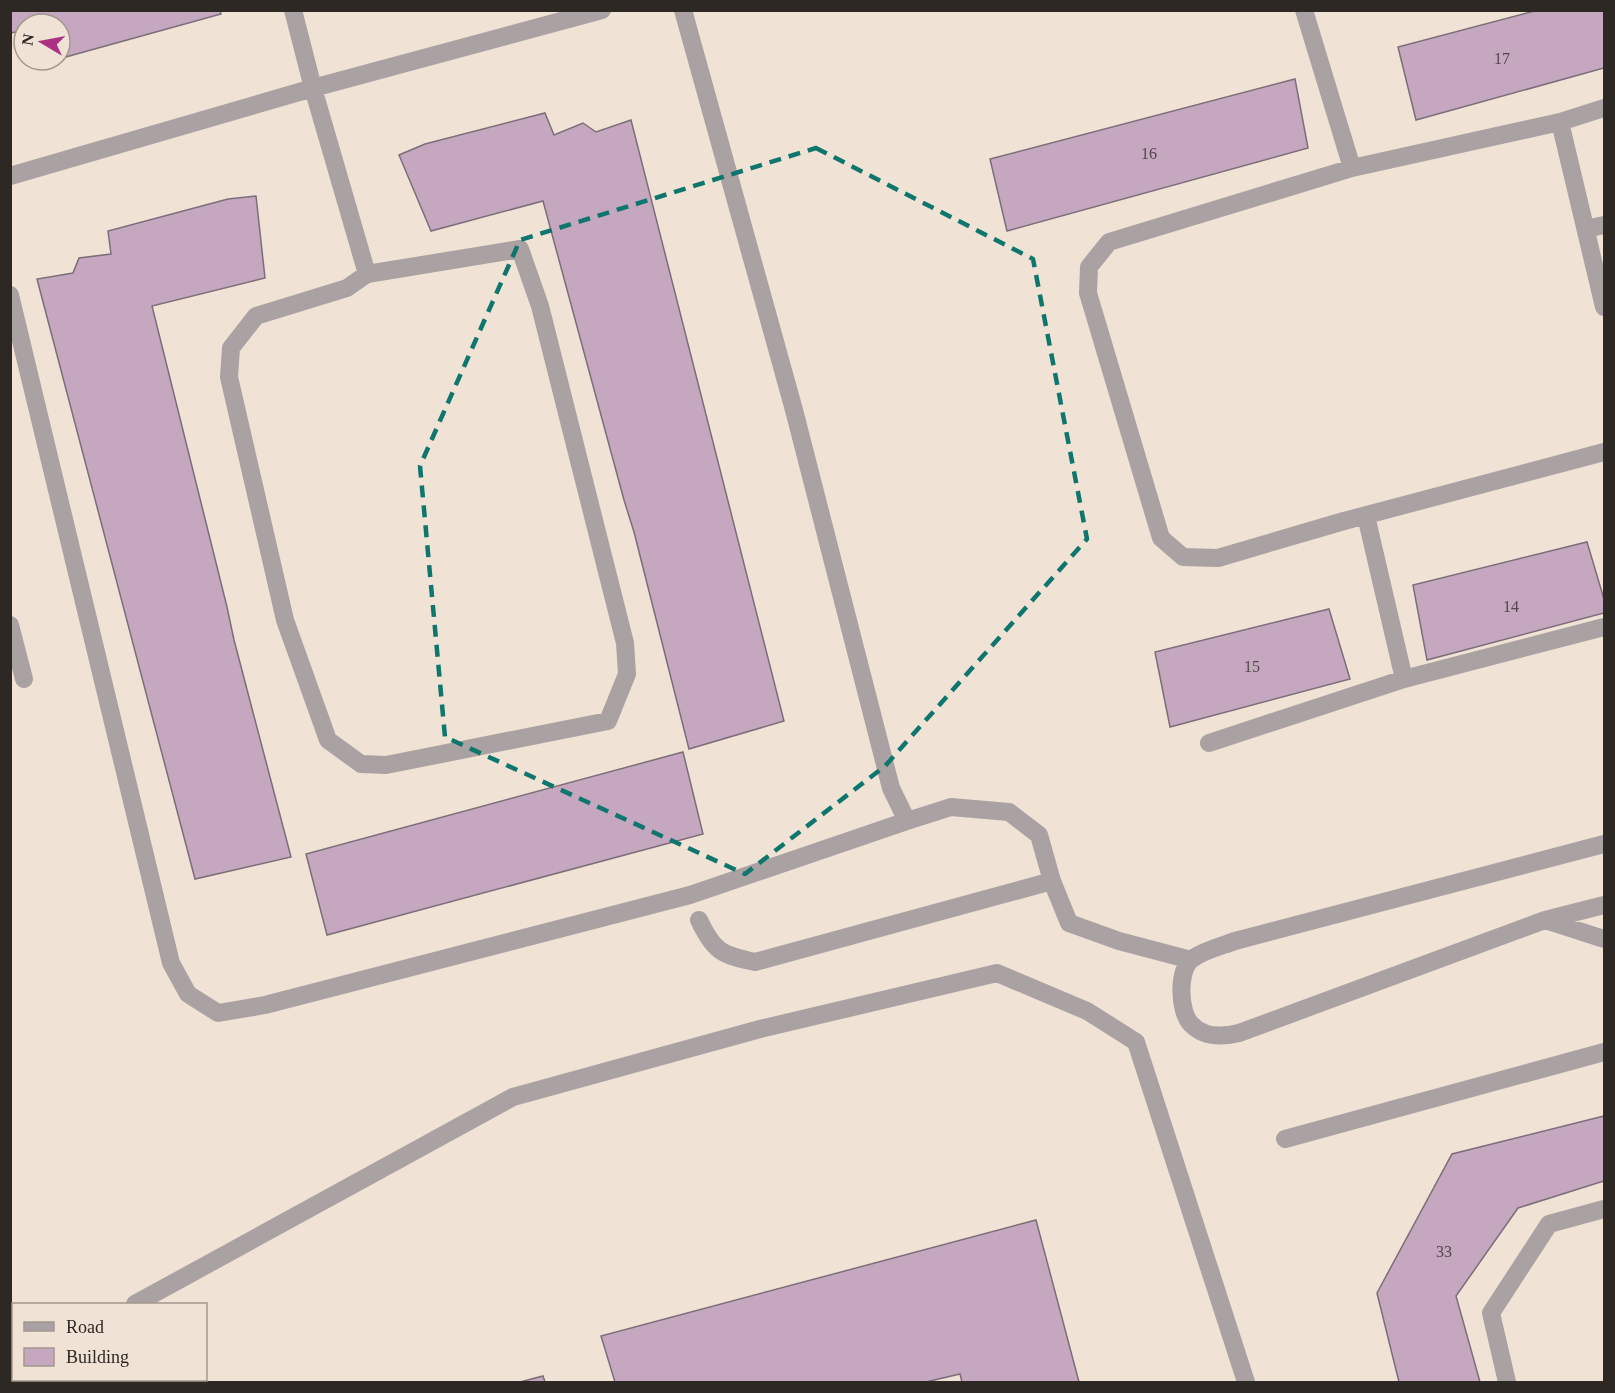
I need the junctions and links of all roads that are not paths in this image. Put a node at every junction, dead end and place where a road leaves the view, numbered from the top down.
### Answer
1 (293, 10) edge
2 (602, 10) edge
3 (683, 10) edge
4 (1304, 10) edge
5 (313, 88) junction
6 (1605, 108) edge
7 (1560, 122) junction
8 (1352, 168) junction
9 (10, 176) edge
10 (1605, 225) edge
11 (1586, 229) junction
12 (367, 274) junction
13 (10, 295) edge
14 (1605, 307) edge
15 (1605, 452) edge
16 (1366, 516) junction
17 (10, 625) edge
18 (1605, 627) edge
19 (1404, 679) junction
20 (24, 680) dead end
21 (1209, 743) dead end
22 (907, 821) junction
23 (1605, 844) edge
24 (1052, 881) junction
25 (1605, 905) edge
26 (699, 920) dead end
27 (1545, 920) junction
28 (1605, 939) edge
29 (1191, 960) junction
30 (1605, 1053) edge
31 (1285, 1139) dead end
32 (1605, 1209) edge
33 (139, 1303) edge
34 (1246, 1383) edge
35 (1507, 1383) edge

1 - 5 street
2 - 5 street
3 - 22 street
4 - 8 street
5 - 9 street
5 - 12 street
6 - 7 street
7 - 8 street
7 - 11 street
8 - 16 street
10 - 11 street
11 - 14 street
12 - 12 street
13 - 22 street
15 - 16 street
16 - 19 street
17 - 20 street
18 - 19 street
19 - 21 street
22 - 24 street
23 - 29 street
24 - 26 street
24 - 29 street
25 - 27 street
27 - 28 street
27 - 29 street
30 - 31 street
32 - 35 street
33 - 34 street

